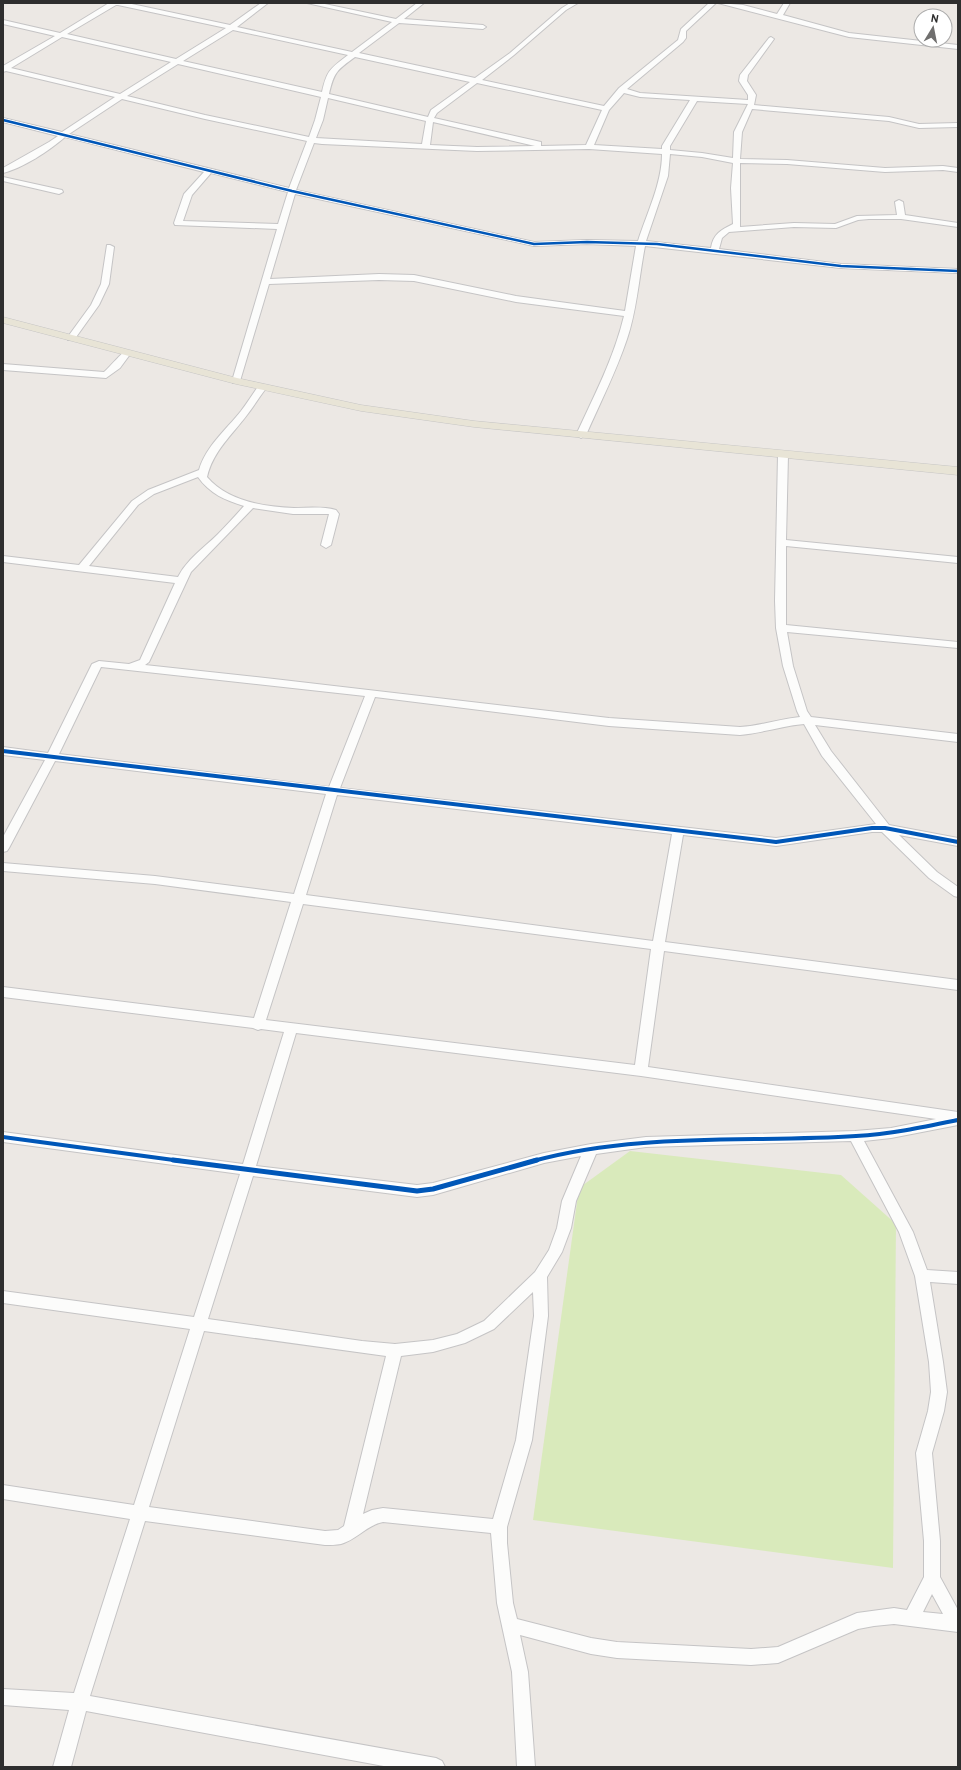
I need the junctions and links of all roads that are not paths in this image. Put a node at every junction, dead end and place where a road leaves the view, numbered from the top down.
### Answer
1 (114, 3) edge
2 (118, 3) edge
3 (265, 3) edge
4 (310, 3) edge
5 (421, 3) edge
6 (575, 3) edge
7 (713, 3) edge
8 (721, 3) edge
9 (787, 3) edge
10 (779, 16) junction
11 (397, 21) junction
12 (3, 22) edge
13 (483, 27) dead end
14 (231, 28) junction
15 (61, 35) junction
16 (771, 38) dead end
17 (958, 47) edge
18 (353, 54) junction
19 (175, 61) junction
20 (4, 69) edge
21 (476, 81) junction
22 (622, 90) junction
23 (324, 94) junction
24 (120, 97) junction
25 (694, 99) junction
26 (751, 104) junction
27 (606, 109) junction
28 (430, 118) junction
29 (3, 120) edge
30 (958, 125) edge
31 (63, 135) junction
32 (312, 140) junction
33 (426, 146) junction
34 (589, 147) junction
35 (557, 148) junction
36 (666, 151) junction
37 (737, 161) junction
38 (210, 170) junction
39 (958, 170) edge
40 (3, 171) edge
41 (3, 179) edge
42 (292, 191) junction
43 (59, 192) dead end
44 (899, 202) dead end
45 (900, 217) junction
46 (958, 225) edge
47 (281, 227) junction
48 (727, 230) junction
49 (641, 243) junction
50 (110, 247) dead end
51 (714, 252) junction
52 (958, 271) edge
53 (265, 282) junction
54 (629, 314) junction
55 (3, 320) edge
56 (71, 338) junction
57 (127, 353) junction
58 (3, 367) edge
59 (236, 381) junction
60 (262, 387) junction
61 (581, 435) junction
62 (783, 455) junction
63 (958, 471) edge
64 (203, 472) junction
65 (250, 506) junction
66 (782, 543) junction
67 (326, 545) dead end
68 (3, 559) edge
69 (958, 560) edge
70 (82, 568) junction
71 (182, 580) junction
72 (781, 628) junction
73 (958, 645) edge
74 (144, 662) junction
75 (130, 667) junction
76 (154, 670) junction
77 (371, 694) junction
78 (806, 720) junction
79 (958, 738) edge
80 (3, 751) edge
81 (52, 757) junction
82 (333, 791) junction
83 (885, 828) junction
84 (678, 831) junction
85 (958, 842) edge
86 (3, 848) edge
87 (3, 867) edge
88 (958, 893) edge
89 (298, 899) junction
90 (658, 946) junction
91 (958, 984) edge
92 (3, 992) edge
93 (258, 1025) junction
94 (291, 1029) junction
95 (641, 1071) junction
96 (958, 1119) edge
97 (855, 1136) junction
98 (3, 1137) edge
99 (591, 1149) junction
100 (248, 1170) junction
101 (540, 1276) junction
102 (922, 1276) junction
103 (958, 1278) edge
104 (3, 1297) edge
105 (199, 1325) junction
106 (396, 1350) junction
107 (3, 1492) edge
108 (139, 1513) junction
109 (499, 1527) junction
110 (351, 1530) junction
111 (932, 1578) junction
112 (911, 1618) junction
113 (958, 1624) edge
114 (510, 1625) junction
115 (3, 1697) edge
116 (80, 1702) junction
117 (62, 1767) edge
118 (436, 1767) edge
119 (526, 1767) edge

1 - 15 street
2 - 14 street
3 - 14 street
4 - 11 street
5 - 11 street
6 - 21 street
7 - 22 street
8 - 10 street
9 - 10 street
10 - 17 street
11 - 13 street
11 - 18 street
12 - 15 street
14 - 18 street
14 - 19 street
15 - 19 street
15 - 20 street
16 - 26 street
18 - 21 street
18 - 23 street
19 - 23 street
19 - 24 street
20 - 24 street
21 - 27 street
21 - 28 street
22 - 25 street
22 - 27 street
23 - 28 street
23 - 32 street
24 - 31 street
24 - 32 street
25 - 26 street
25 - 36 street
26 - 30 street
26 - 37 street
27 - 34 street
28 - 33 street
28 - 35 street
29 - 31 street
31 - 38 street
31 - 40 street
32 - 33 street
32 - 42 street
33 - 35 street
34 - 35 street
34 - 36 street
36 - 37 street
36 - 49 street
37 - 39 street
37 - 48 street
38 - 42 street
38 - 47 street
41 - 43 street
42 - 47 street
42 - 49 street
44 - 45 street
45 - 46 street
45 - 48 street
47 - 53 street
48 - 51 street
49 - 51 street
49 - 54 street
50 - 56 street
51 - 52 street
53 - 54 street
53 - 59 street
54 - 61 street
55 - 56 main road
56 - 57 main road
57 - 58 street
57 - 59 main road
59 - 60 main road
60 - 61 main road
60 - 64 street
61 - 62 main road
62 - 63 main road
62 - 66 street
64 - 65 street
64 - 70 street
65 - 67 street
65 - 71 street
66 - 69 street
66 - 72 street
68 - 70 street
70 - 71 street
71 - 74 street
72 - 73 street
72 - 78 street
74 - 75 street
74 - 76 street
75 - 76 street
75 - 81 street
76 - 77 street
77 - 78 street
77 - 82 street
78 - 79 street
78 - 83 street
80 - 81 street
81 - 82 street
81 - 86 street
82 - 84 street
82 - 89 street
83 - 84 street
83 - 85 street
83 - 88 street
84 - 90 street
87 - 89 street
89 - 90 street
89 - 93 street
90 - 91 street
90 - 95 street
92 - 93 street
93 - 94 street
94 - 95 street
94 - 100 street
95 - 96 street
96 - 97 street
97 - 99 street
97 - 102 street
98 - 100 street
99 - 100 street
99 - 101 street
100 - 105 street
101 - 106 street
101 - 109 street
102 - 103 street
102 - 111 street
104 - 105 street
105 - 106 street
105 - 108 street
106 - 110 street
107 - 108 street
108 - 110 street
108 - 116 street
109 - 110 street
109 - 114 street
111 - 112 street
111 - 113 street
112 - 113 street
112 - 114 street
114 - 119 street
115 - 116 street
116 - 117 street
116 - 118 street

